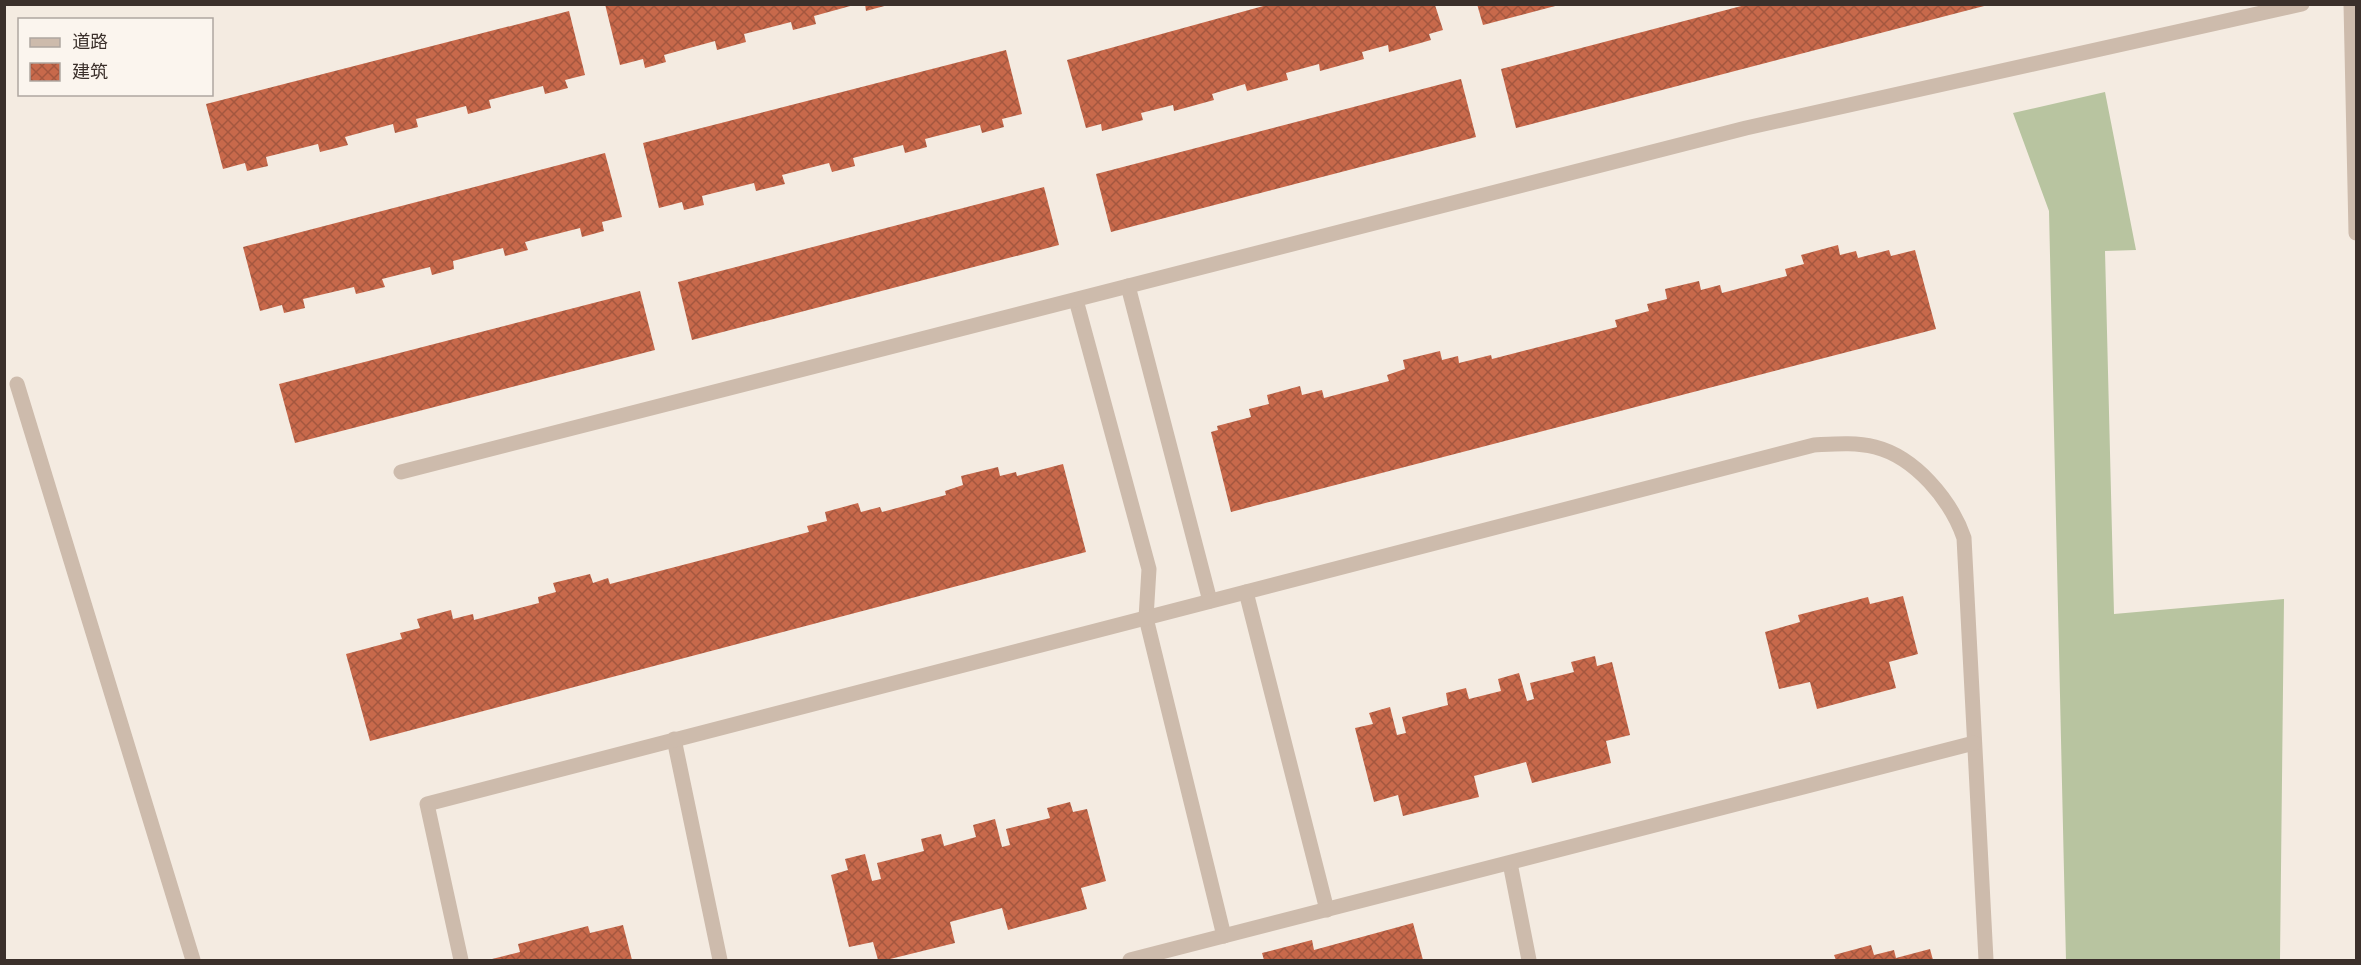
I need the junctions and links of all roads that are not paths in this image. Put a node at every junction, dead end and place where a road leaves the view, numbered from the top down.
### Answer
1 (2302, 4) edge
2 (2351, 4) edge
3 (2356, 233) edge
4 (1128, 286) junction
5 (1076, 300) junction
6 (17, 384) dead end
7 (401, 472) dead end
8 (1246, 592) junction
9 (1210, 601) junction
10 (1146, 618) junction
11 (674, 739) junction
12 (1974, 743) junction
13 (1510, 863) junction
14 (1327, 910) junction
15 (1224, 936) junction
16 (193, 960) edge
17 (461, 960) edge
18 (720, 960) edge
19 (1130, 960) edge
20 (1529, 960) edge
21 (1986, 960) edge

1 - 4 street
2 - 3 street
4 - 5 street
4 - 9 street
5 - 7 street
5 - 10 street
6 - 16 street
8 - 9 street
8 - 12 street
8 - 14 street
9 - 10 street
10 - 11 street
10 - 15 street
11 - 17 street
11 - 18 street
12 - 13 street
12 - 21 street
13 - 14 street
13 - 20 street
14 - 15 street
15 - 19 street

